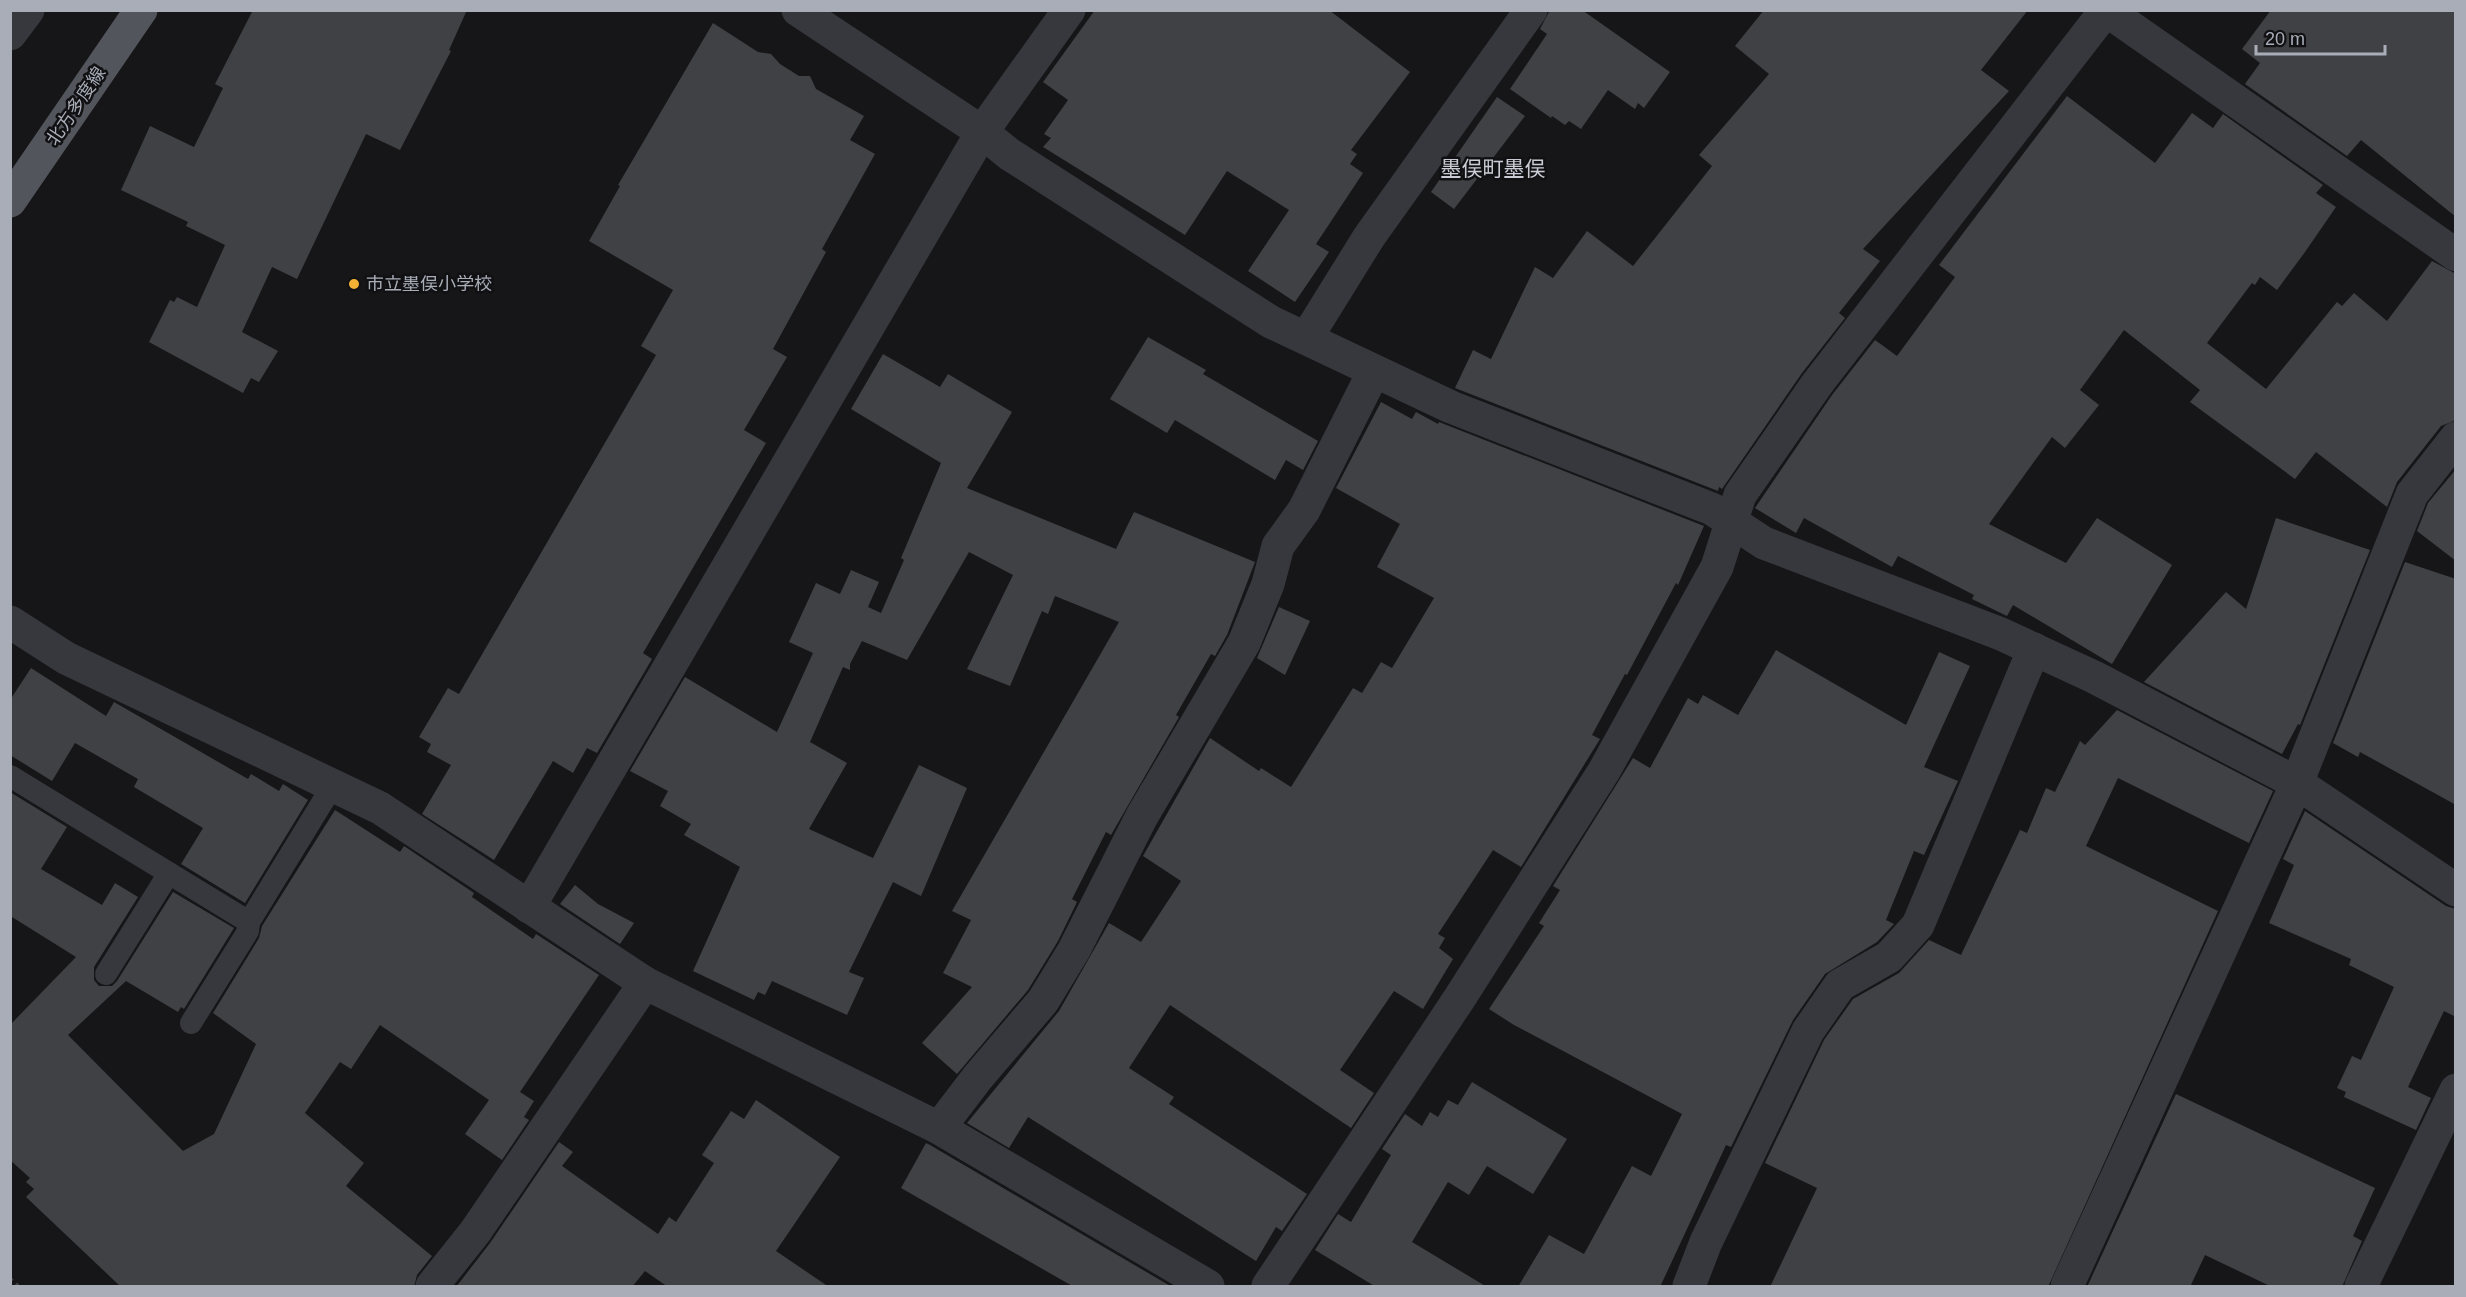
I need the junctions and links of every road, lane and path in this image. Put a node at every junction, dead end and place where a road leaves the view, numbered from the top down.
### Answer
1 (28, 10) edge
2 (141, 10) edge
3 (798, 10) edge
4 (1069, 10) edge
5 (1531, 10) edge
6 (2106, 10) edge
7 (10, 34) edge
8 (982, 132) junction
9 (10, 201) edge
10 (2456, 255) edge
11 (1307, 337) junction
12 (1374, 371) junction
13 (2456, 438) edge
14 (1731, 520) junction
15 (10, 622) edge
16 (2034, 649) junction
17 (10, 776) edge
18 (2296, 783) junction
19 (333, 785) junction
20 (169, 873) junction
21 (2456, 890) edge
22 (529, 907) junction
23 (249, 922) junction
24 (106, 974) dead end
25 (645, 983) junction
26 (191, 1023) dead end
27 (2456, 1090) edge
28 (939, 1128) junction
29 (10, 1279) edge
30 (18, 1287) edge
31 (432, 1287) edge
32 (1208, 1287) edge
33 (1268, 1287) edge
34 (1689, 1287) edge
35 (2067, 1287) edge
36 (2361, 1287) edge

1 - 7 street
2 - 9 main road, 北方多度線
3 - 8 street
4 - 8 street
5 - 11 street
6 - 10 street
6 - 14 street
8 - 11 street
8 - 22 street
11 - 12 street
12 - 14 street
12 - 28 street
13 - 18 street
14 - 16 street
14 - 33 street
15 - 19 street
16 - 18 street
16 - 34 street
17 - 20 lane
18 - 21 street
18 - 35 street
19 - 22 street
19 - 23 lane
20 - 23 lane
20 - 24 lane
22 - 25 street
23 - 26 lane
25 - 28 street
25 - 31 street
27 - 36 street
28 - 32 street
29 - 30 path

